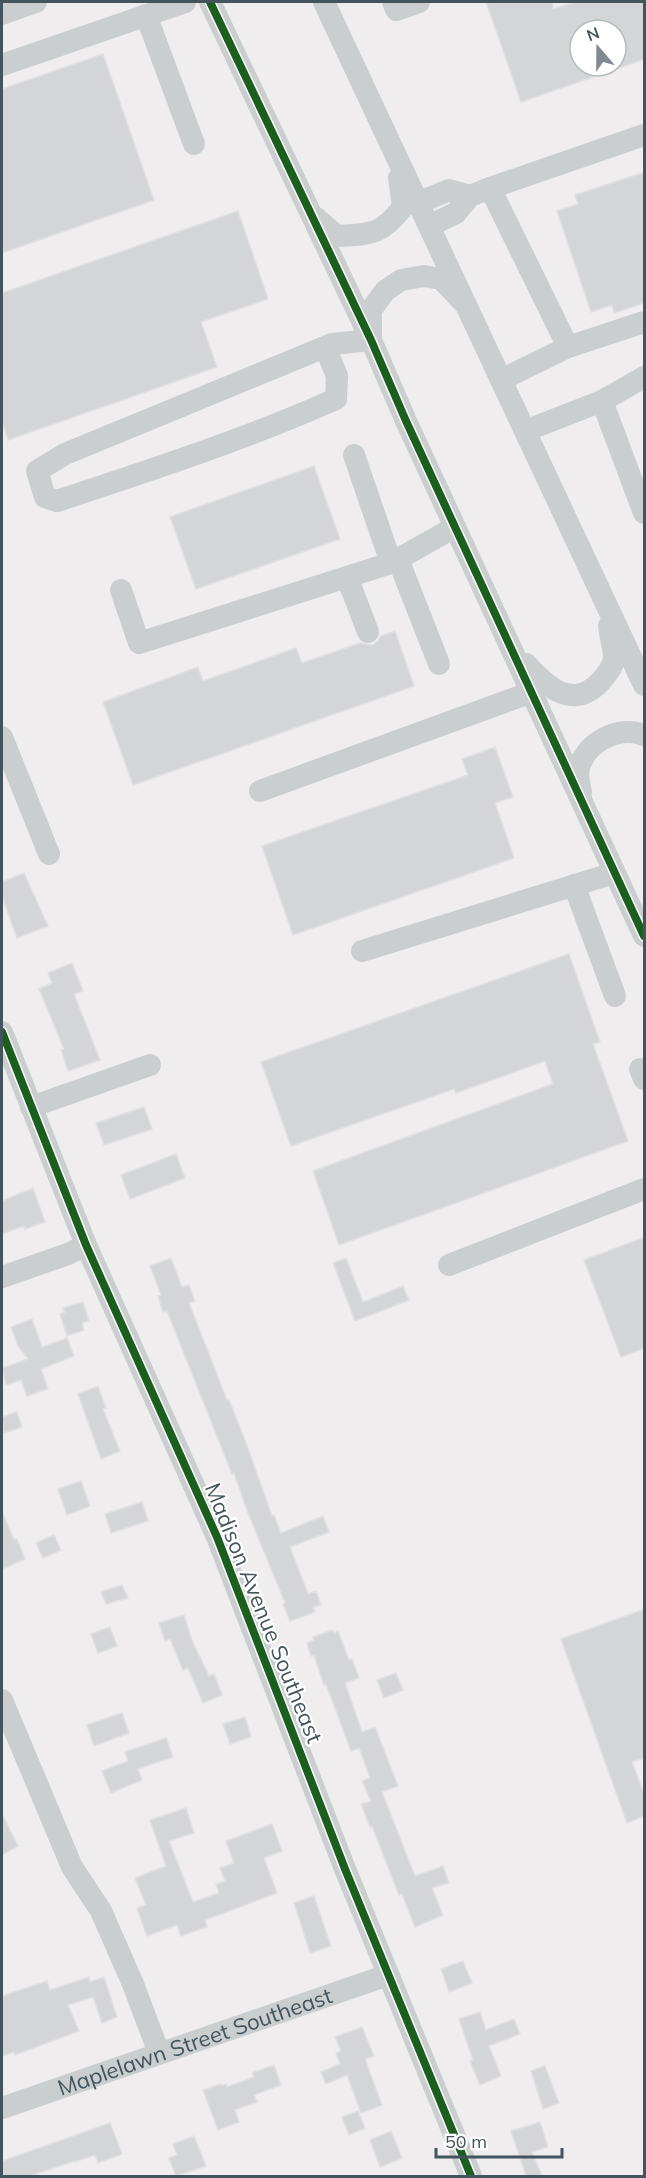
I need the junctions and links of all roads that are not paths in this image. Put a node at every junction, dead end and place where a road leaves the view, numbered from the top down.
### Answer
1 (36, 2) edge
2 (186, 2) edge
3 (210, 2) edge
4 (324, 2) edge
5 (393, 2) edge
6 (419, 2) edge
7 (2, 14) edge
8 (146, 15) junction
9 (2, 65) edge
10 (645, 135) edge
11 (194, 144) dead end
12 (396, 155) junction
13 (480, 192) junction
14 (418, 203) junction
15 (311, 214) junction
16 (429, 226) junction
17 (464, 303) junction
18 (645, 322) edge
19 (371, 340) junction
20 (325, 347) junction
21 (568, 347) junction
22 (645, 377) edge
23 (501, 380) junction
24 (602, 401) junction
25 (525, 431) junction
26 (354, 455) dead end
27 (645, 513) edge
28 (455, 527) junction
29 (395, 561) junction
30 (347, 577) junction
31 (121, 590) dead end
32 (605, 600) junction
33 (368, 632) dead end
34 (511, 647) junction
35 (439, 664) dead end
36 (645, 686) edge
37 (532, 692) junction
38 (645, 735) edge
39 (2, 737) edge
40 (260, 791) dead end
41 (582, 800) junction
42 (49, 854) dead end
43 (614, 873) junction
44 (574, 885) junction
45 (645, 936) edge
46 (362, 951) dead end
47 (615, 996) dead end
48 (2, 1032) edge
49 (150, 1065) dead end
50 (31, 1107) junction
51 (645, 1189) edge
52 (86, 1245) junction
53 (449, 1265) dead end
54 (2, 1277) edge
55 (2, 1700) edge
56 (388, 1975) junction
57 (159, 2053) junction
58 (2, 2108) edge
59 (471, 2176) edge

1 - 7 street
2 - 8 street
3 - 15 street
4 - 12 street
5 - 6 street
8 - 9 street
8 - 11 street
10 - 13 street
12 - 14 street
12 - 15 street
13 - 14 street
13 - 16 street
13 - 21 street
14 - 16 street
15 - 19 street
16 - 17 street
17 - 19 street
17 - 23 street
18 - 21 street
19 - 20 street
19 - 28 street
20 - 20 street
21 - 23 street
22 - 24 street
23 - 25 street
24 - 25 street
24 - 27 street
25 - 32 street
26 - 29 street
28 - 29 street
28 - 34 street
29 - 30 street
29 - 35 street
30 - 31 street
30 - 33 street
32 - 34 street
32 - 36 street
34 - 37 street
37 - 40 street
37 - 41 street
38 - 41 street
39 - 42 street
41 - 43 street
43 - 44 street
43 - 45 street
44 - 46 street
44 - 47 street
48 - 50 street, Madison Avenue Southeast
49 - 50 street
50 - 52 street, Madison Avenue Southeast
51 - 53 street
52 - 54 street
52 - 56 street, Madison Avenue Southeast
55 - 57 street
56 - 57 street, Maplelawn Street Southeast
56 - 59 street, Madison Avenue Southeast
57 - 58 street, Maplelawn Street Southeast

